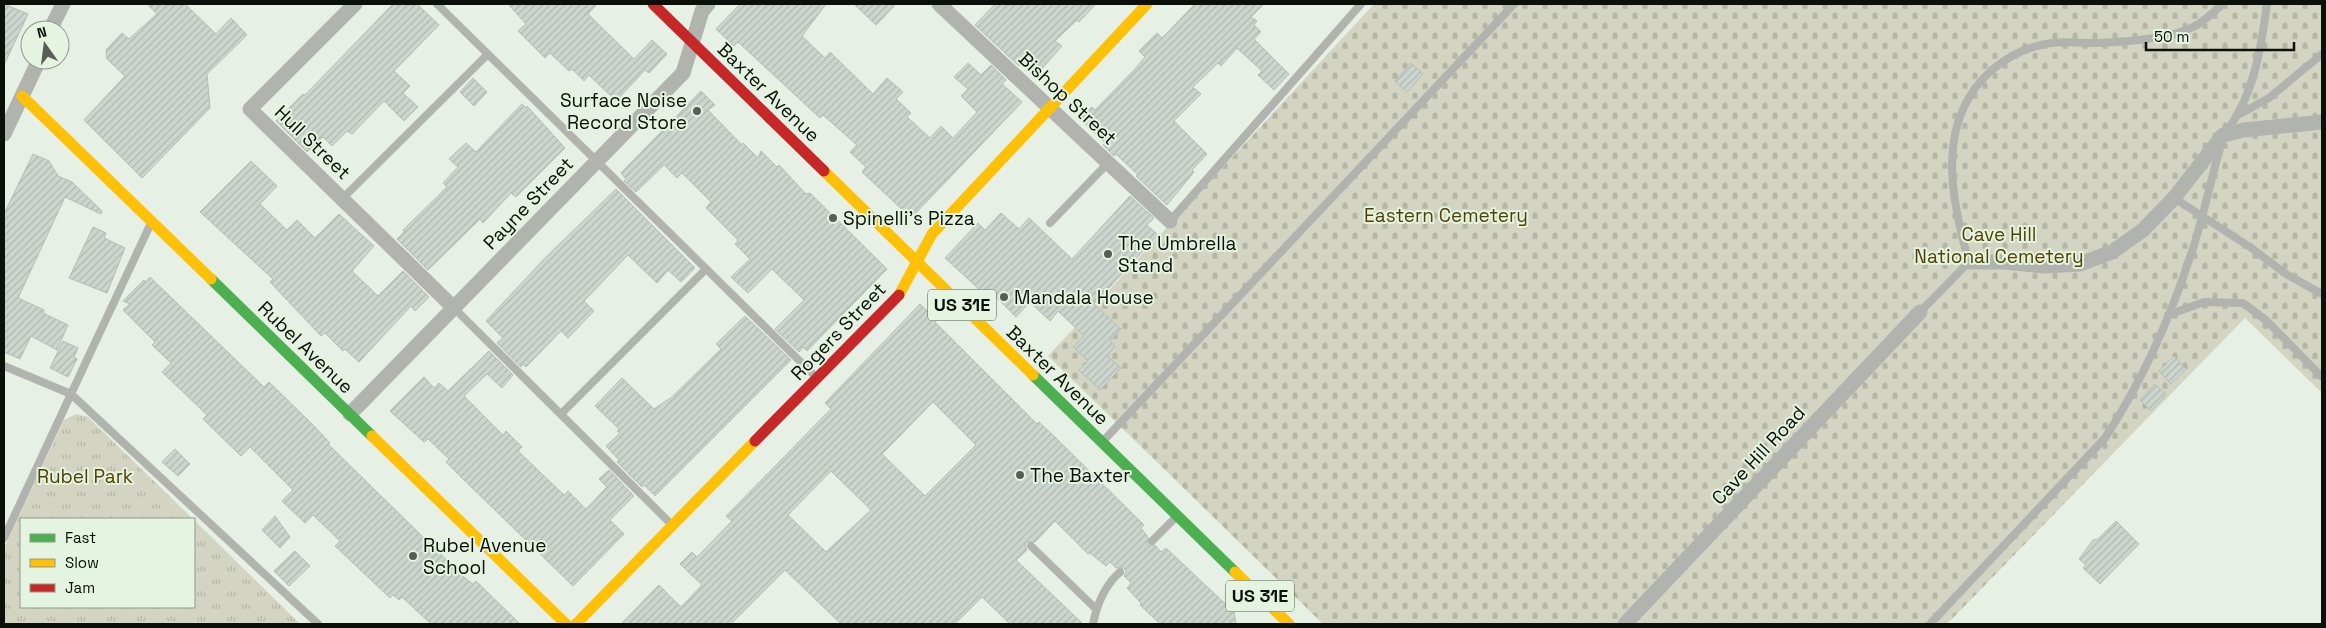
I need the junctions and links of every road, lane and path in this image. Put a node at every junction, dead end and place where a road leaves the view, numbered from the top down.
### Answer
1 (63, 4) edge
2 (355, 4) edge
3 (437, 4) edge
4 (653, 4) edge
5 (708, 4) edge
6 (939, 4) edge
7 (1147, 4) edge
8 (1361, 4) edge
9 (1514, 4) edge
10 (2223, 4) edge
11 (2268, 4) edge
12 (55, 20) edge
13 (693, 42) junction
14 (488, 54) junction
15 (2322, 54) edge
16 (34, 70) edge
17 (22, 96) junction
18 (1049, 109) junction
19 (2240, 114) junction
20 (2322, 122) edge
21 (4, 134) edge
22 (2223, 135) junction
23 (597, 161) junction
24 (1108, 163) junction
25 (2174, 198) junction
26 (342, 199) junction
27 (2201, 216) junction
28 (152, 221) junction
29 (1170, 222) joint
30 (1050, 223) dead end
31 (918, 262) junction
32 (1969, 262) junction
33 (706, 269) junction
34 (2322, 294) edge
35 (454, 308) junction
36 (1920, 312) joint
37 (2168, 315) junction
38 (4, 366) edge
39 (2322, 377) edge
40 (818, 378) junction
41 (71, 394) junction
42 (350, 414) junction
43 (561, 414) junction
44 (1102, 442) junction
45 (1178, 516) junction
46 (673, 525) junction
47 (4, 538) edge
48 (1152, 542) dead end
49 (1031, 546) dead end
50 (1120, 572) dead end
51 (1096, 609) junction
52 (318, 624) edge
53 (566, 624) edge
54 (576, 624) edge
55 (1093, 624) edge
56 (1289, 624) edge
57 (1625, 624) edge
58 (1930, 624) edge

1 - 12 street
2 - 26 street, Hull Street
3 - 14 lane
4 - 13 street, Baxter Avenue / US 31E
5 - 13 street, Payne Street
6 - 18 street, Bishop Street
7 - 18 street, Rogers Street
8 - 29 lane
9 - 44 lane
10 - 32 lane
11 - 19 lane
13 - 23 street, Payne Street
13 - 31 street, Baxter Avenue / US 31E
14 - 23 lane
14 - 26 lane
15 - 19 lane
16 - 17 street
17 - 21 street
17 - 28 street, Rubel Avenue
18 - 24 street, Bishop Street
18 - 31 street, Rogers Street
19 - 22 lane
20 - 22 street
22 - 25 street
22 - 27 lane
23 - 33 lane
23 - 35 street, Payne Street
24 - 29 street, Bishop Street
24 - 30 lane
25 - 27 lane
25 - 32 street
26 - 35 street, Hull Street
27 - 34 lane
27 - 37 lane
28 - 41 lane
28 - 42 street, Rubel Avenue
31 - 40 street, Rogers Street
31 - 44 street, Baxter Avenue / US 31E
32 - 36 lane
33 - 40 lane
33 - 43 lane
35 - 42 street, Payne Street
35 - 43 lane
36 - 57 street, Cave Hill Road
37 - 39 lane
37 - 58 lane
38 - 41 lane
40 - 46 street, Rogers Street
41 - 47 lane
41 - 52 lane
42 - 53 street, Rubel Avenue
43 - 46 lane
44 - 45 street, Baxter Avenue / US 31E
45 - 48 lane
45 - 56 street, Baxter Avenue / US 31E
46 - 54 street, Rogers Street
49 - 51 lane
50 - 51 lane
51 - 55 lane

